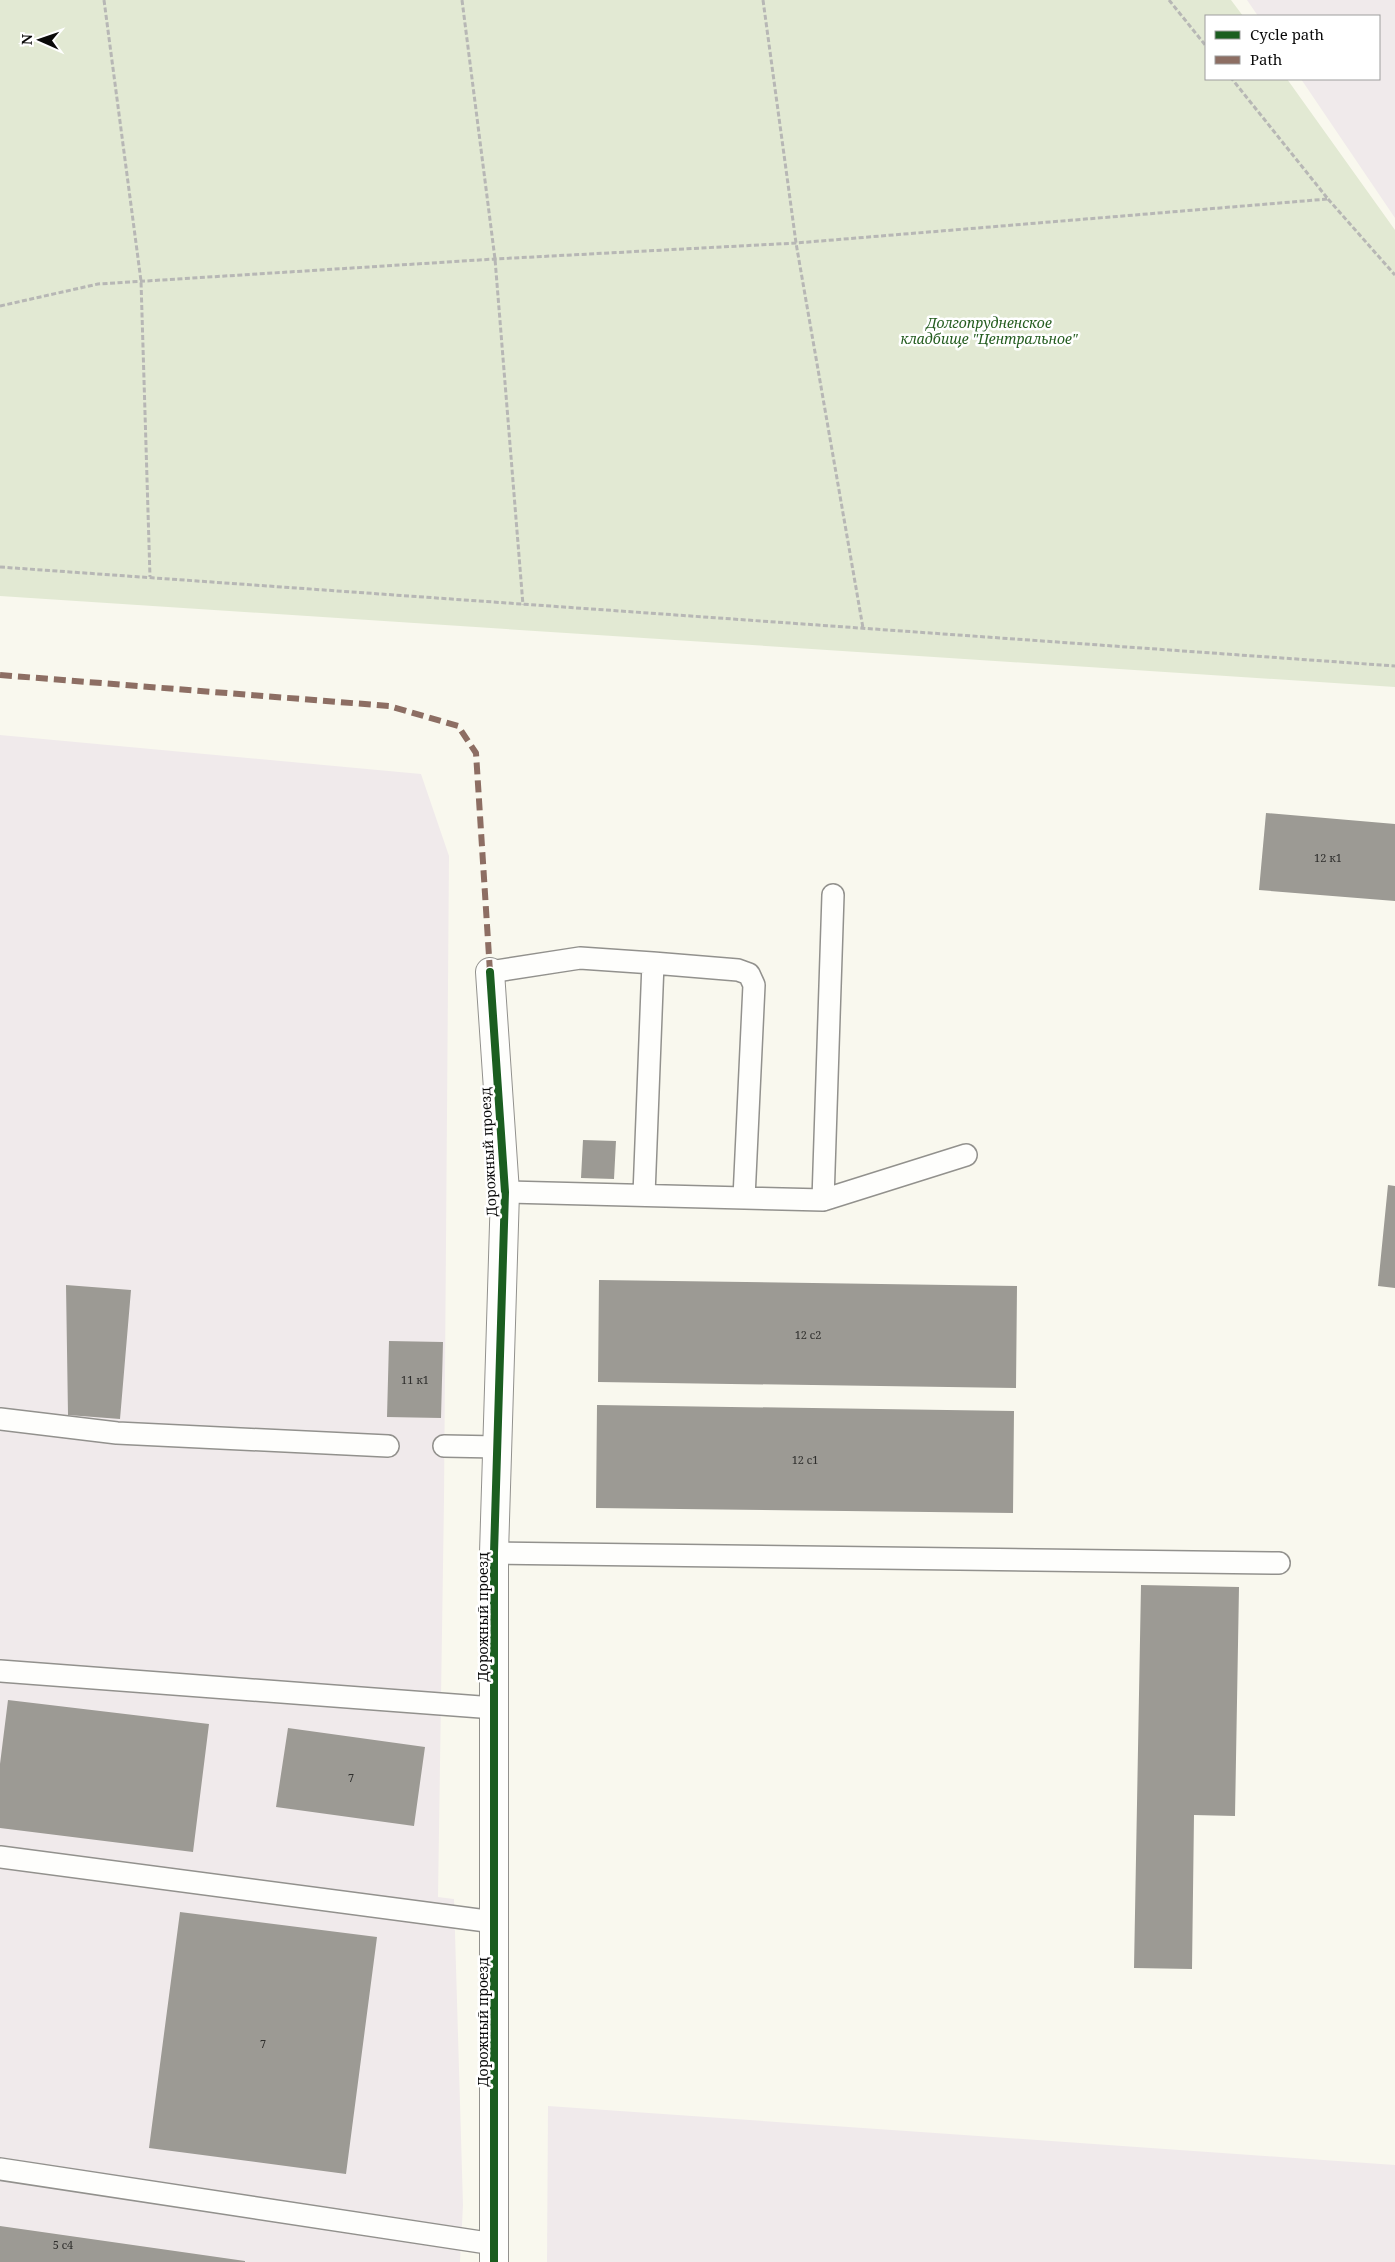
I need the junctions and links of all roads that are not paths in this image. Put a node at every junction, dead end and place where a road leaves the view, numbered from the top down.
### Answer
1 (833, 895) dead end
2 (653, 963) junction
3 (490, 972) joint
4 (966, 1155) dead end
5 (505, 1192) junction
6 (644, 1195) junction
7 (744, 1198) junction
8 (823, 1200) junction
9 (0, 1419) edge
10 (388, 1446) dead end
11 (444, 1446) dead end
12 (498, 1447) junction
13 (494, 1553) junction
14 (1279, 1563) dead end
15 (0, 1671) edge
16 (494, 1708) junction
17 (0, 1857) edge
18 (494, 1922) junction
19 (0, 2169) edge
20 (494, 2253) edge

1 - 8 lane
2 - 3 lane
2 - 6 lane
2 - 7 lane
3 - 5 street, Дорожный проезд
4 - 8 lane
5 - 6 lane
5 - 12 street, Дорожный проезд
6 - 7 lane
7 - 8 lane
9 - 10 lane
11 - 12 lane
12 - 13 street, Дорожный проезд
13 - 14 lane
13 - 16 street, Дорожный проезд
15 - 16 lane
16 - 18 street, Дорожный проезд
17 - 18 lane
18 - 20 street, Дорожный проезд
19 - 20 lane

